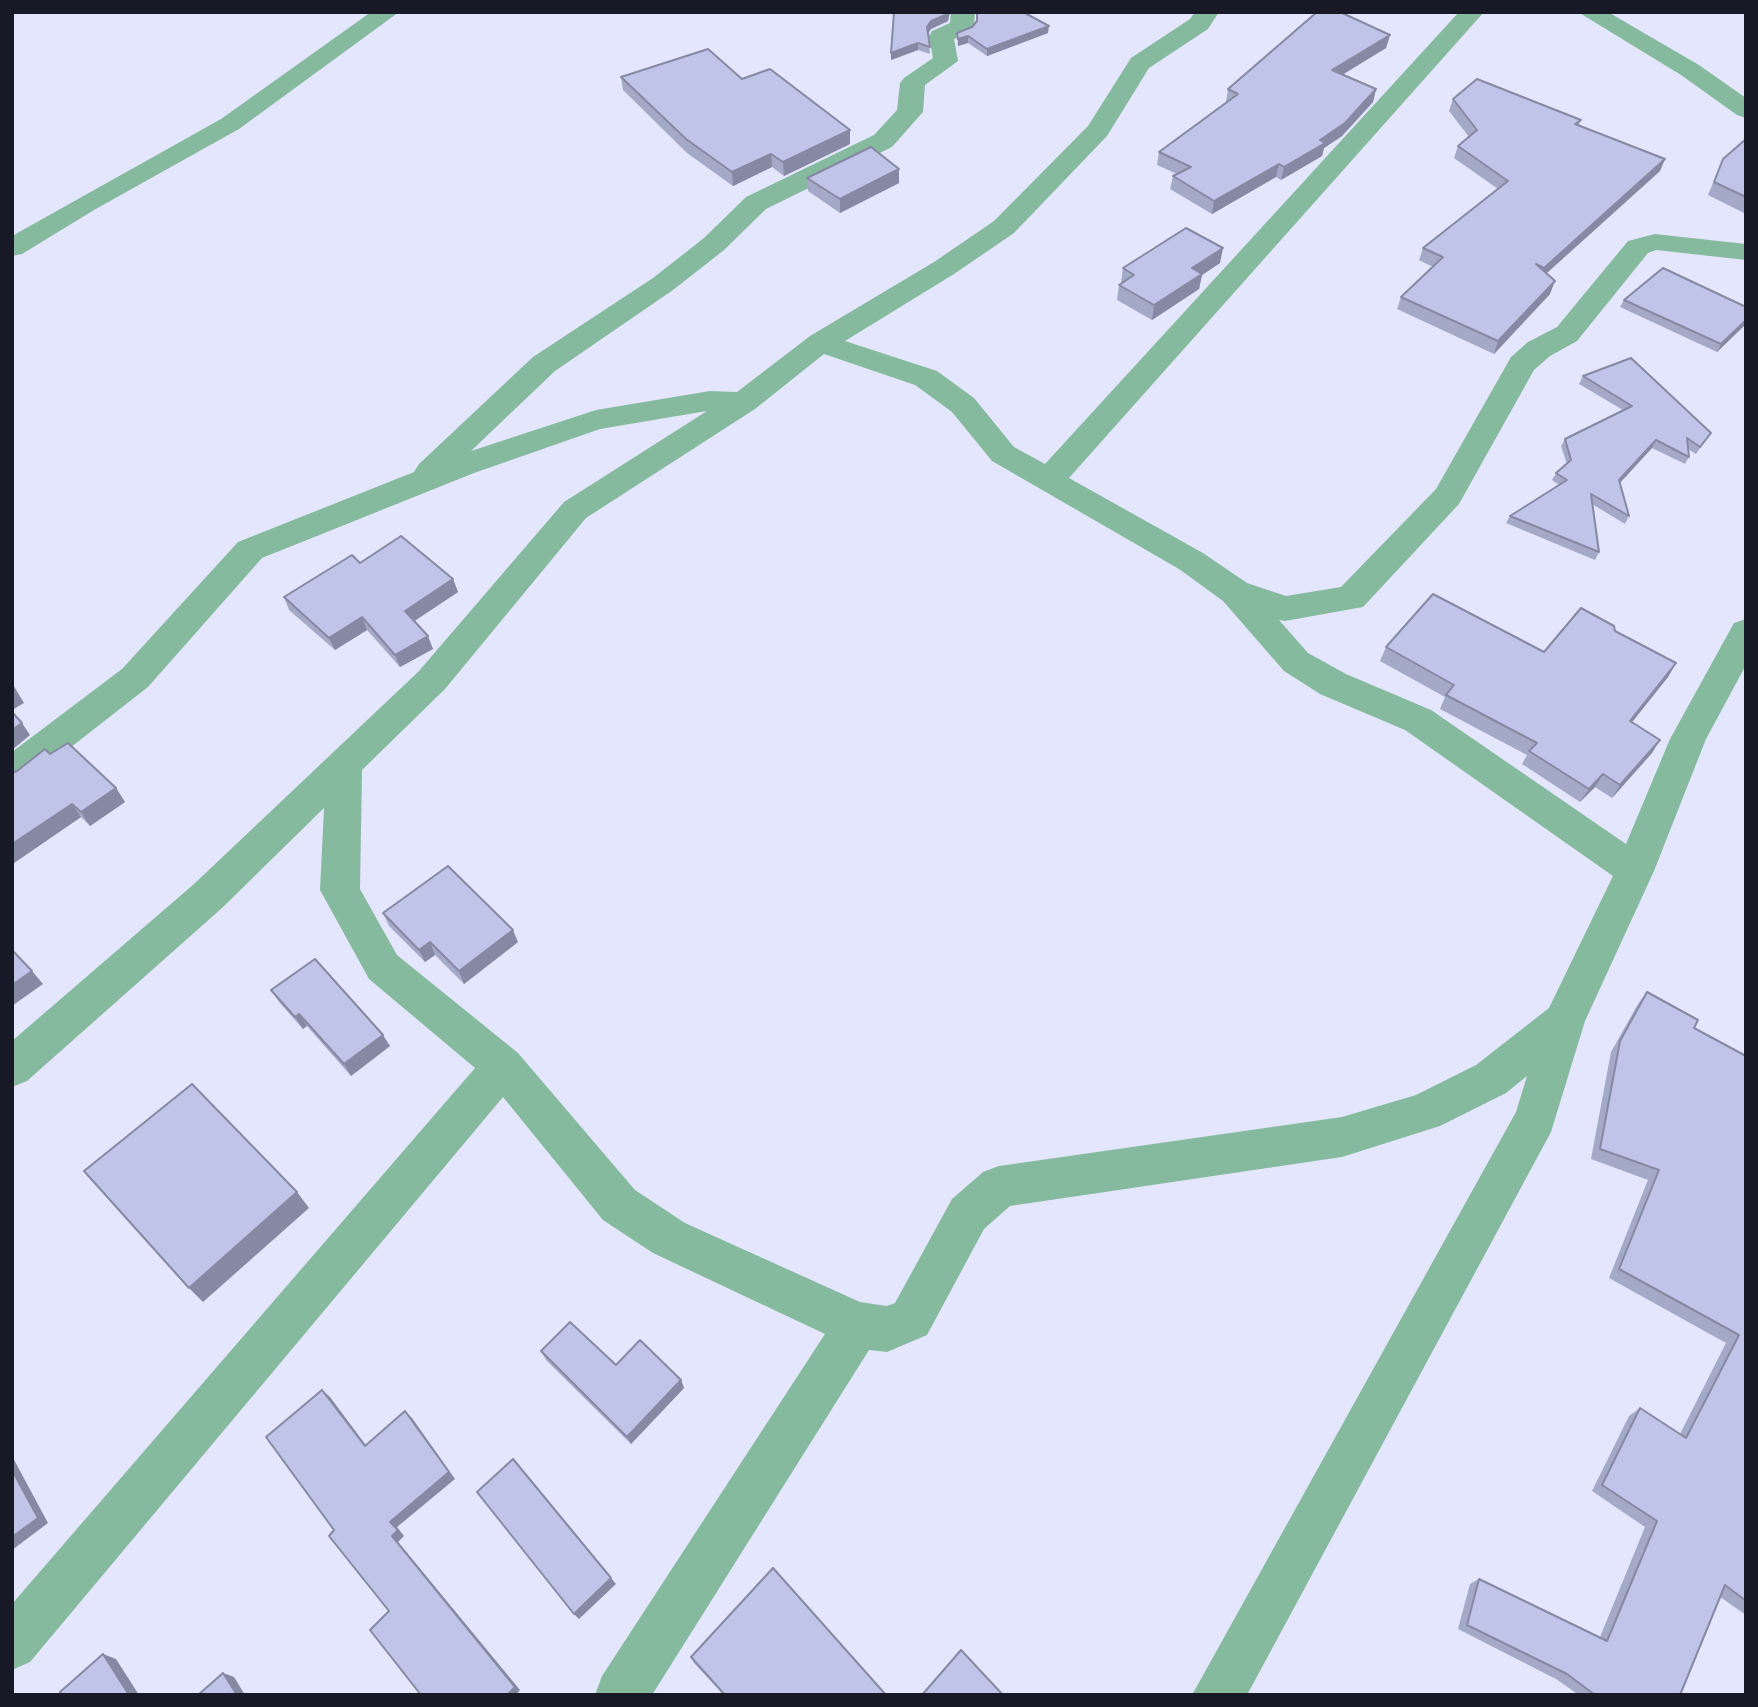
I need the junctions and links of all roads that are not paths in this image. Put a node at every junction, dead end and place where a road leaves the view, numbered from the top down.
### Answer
1 (387, 12) edge
2 (963, 12) edge
3 (1208, 12) edge
4 (1472, 12) edge
5 (1590, 12) edge
6 (1174, 24) edge
7 (1746, 110) edge
8 (12, 248) edge
9 (1746, 252) edge
10 (821, 343) junction
11 (744, 402) junction
12 (421, 481) junction
13 (1048, 481) junction
14 (1235, 592) junction
15 (1746, 632) edge
16 (344, 765) junction
17 (12, 773) edge
18 (1635, 871) junction
19 (1564, 1021) junction
20 (503, 1066) junction
21 (12, 1068) edge
22 (858, 1325) junction
23 (12, 1644) edge
24 (621, 1695) edge
25 (1218, 1695) edge

1 - 8 street
2 - 12 street
3 - 6 street
4 - 13 street
5 - 7 street
6 - 10 street
9 - 14 street
10 - 11 street
10 - 13 street
11 - 12 street
11 - 16 street
12 - 17 street
13 - 14 street
14 - 18 street
15 - 18 street
16 - 20 street
16 - 21 street
18 - 19 street
19 - 22 street
19 - 25 street
20 - 22 street
20 - 23 street
22 - 24 street

